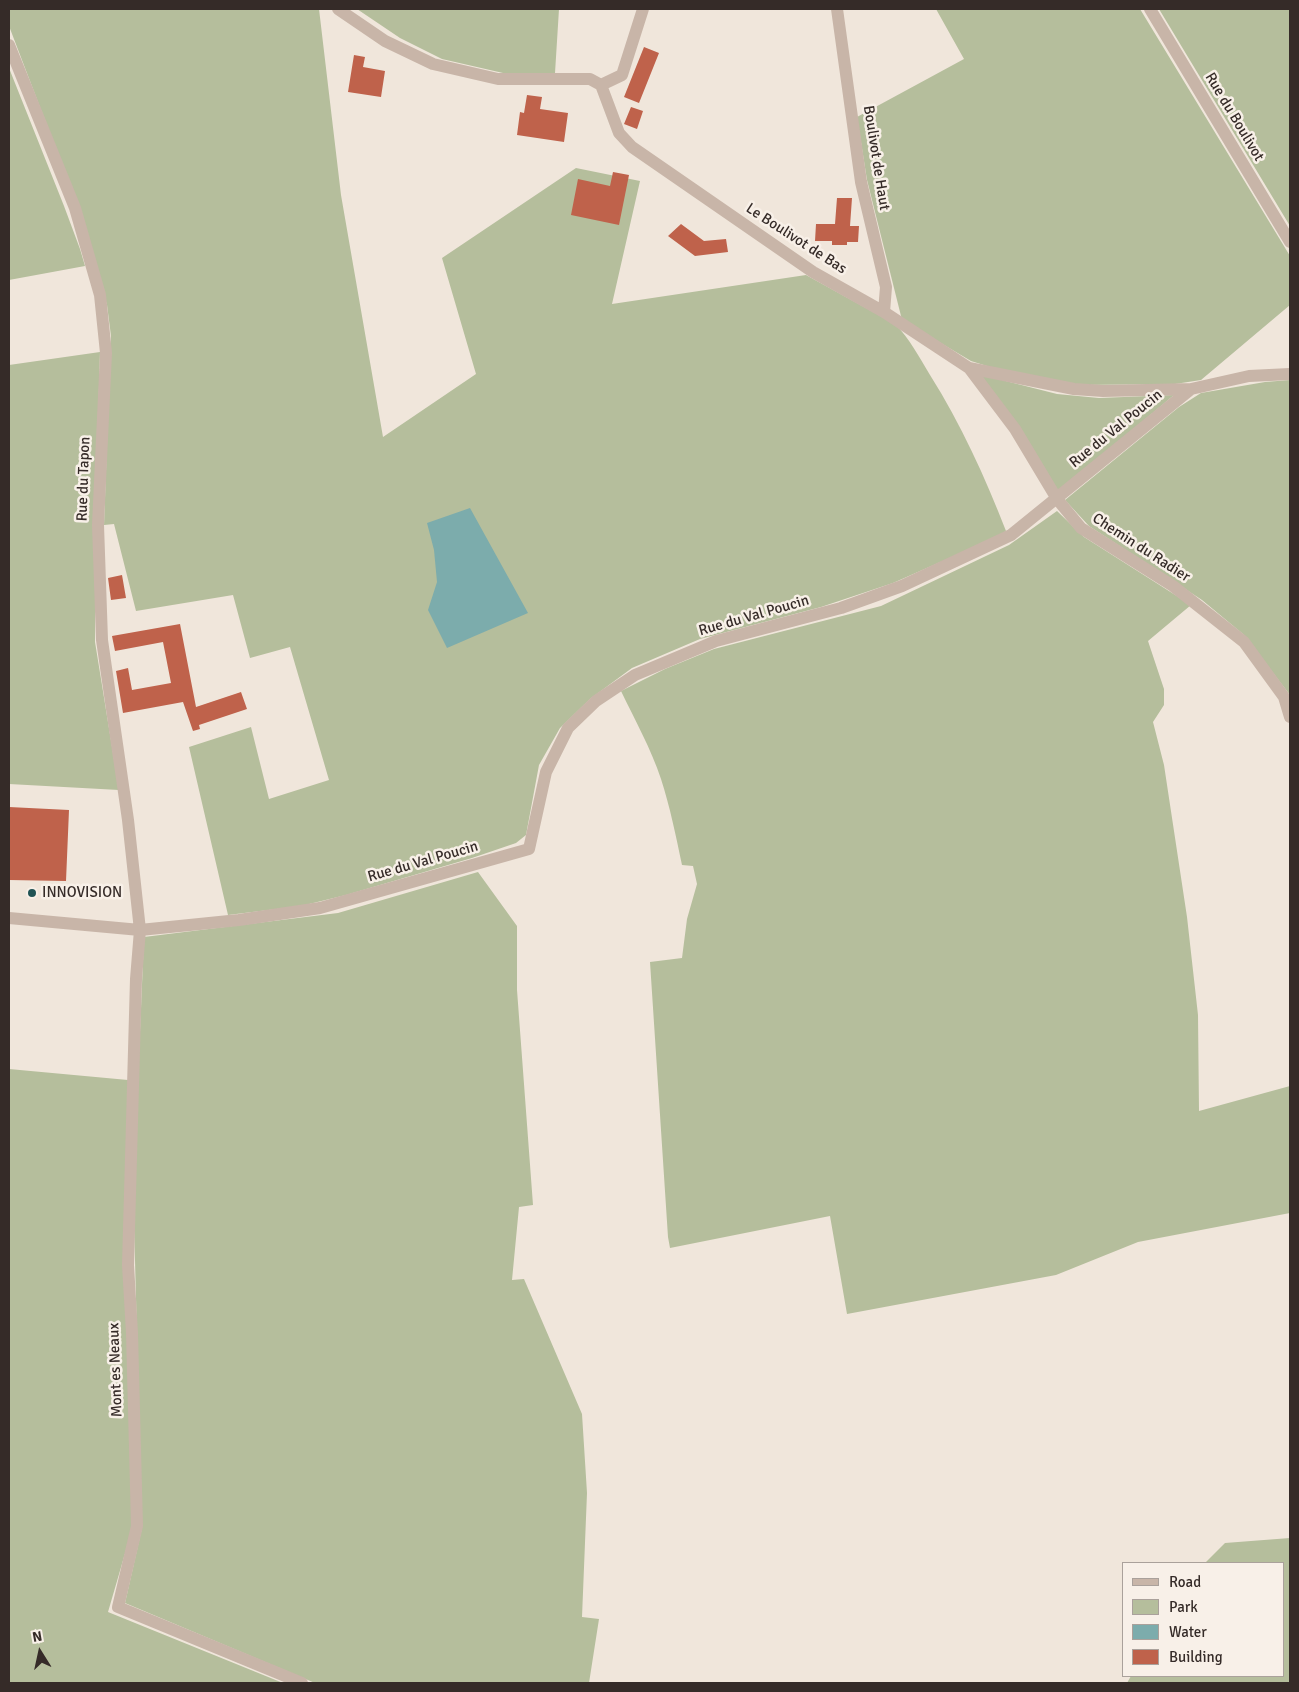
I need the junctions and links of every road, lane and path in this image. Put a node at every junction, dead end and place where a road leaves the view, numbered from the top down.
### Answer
1 (338, 9) edge
2 (643, 9) edge
3 (837, 9) edge
4 (1150, 9) edge
5 (9, 44) edge
6 (601, 85) junction
7 (1290, 242) edge
8 (884, 312) junction
9 (969, 368) junction
10 (1290, 374) edge
11 (1191, 389) junction
12 (1057, 499) junction
13 (1290, 718) edge
14 (9, 918) edge
15 (140, 930) junction
16 (302, 1683) edge

1 - 6 street
2 - 6 street
3 - 8 street, Boulivot de Haut
4 - 7 street, Rue du Boulivot
5 - 15 street, Rue du Tapon
6 - 8 street, Le Boulivot de Bas
8 - 9 street, Le Boulivot de Bas
9 - 11 street, Le Boulivot de Bas
9 - 12 street, Chemin du Radier
10 - 11 street, Le Boulivot de Bas
11 - 12 street, Rue du Val Poucin
12 - 13 street, Chemin du Radier
12 - 15 street, Rue du Val Poucin
14 - 15 street
15 - 16 street, Mont es Neaux

